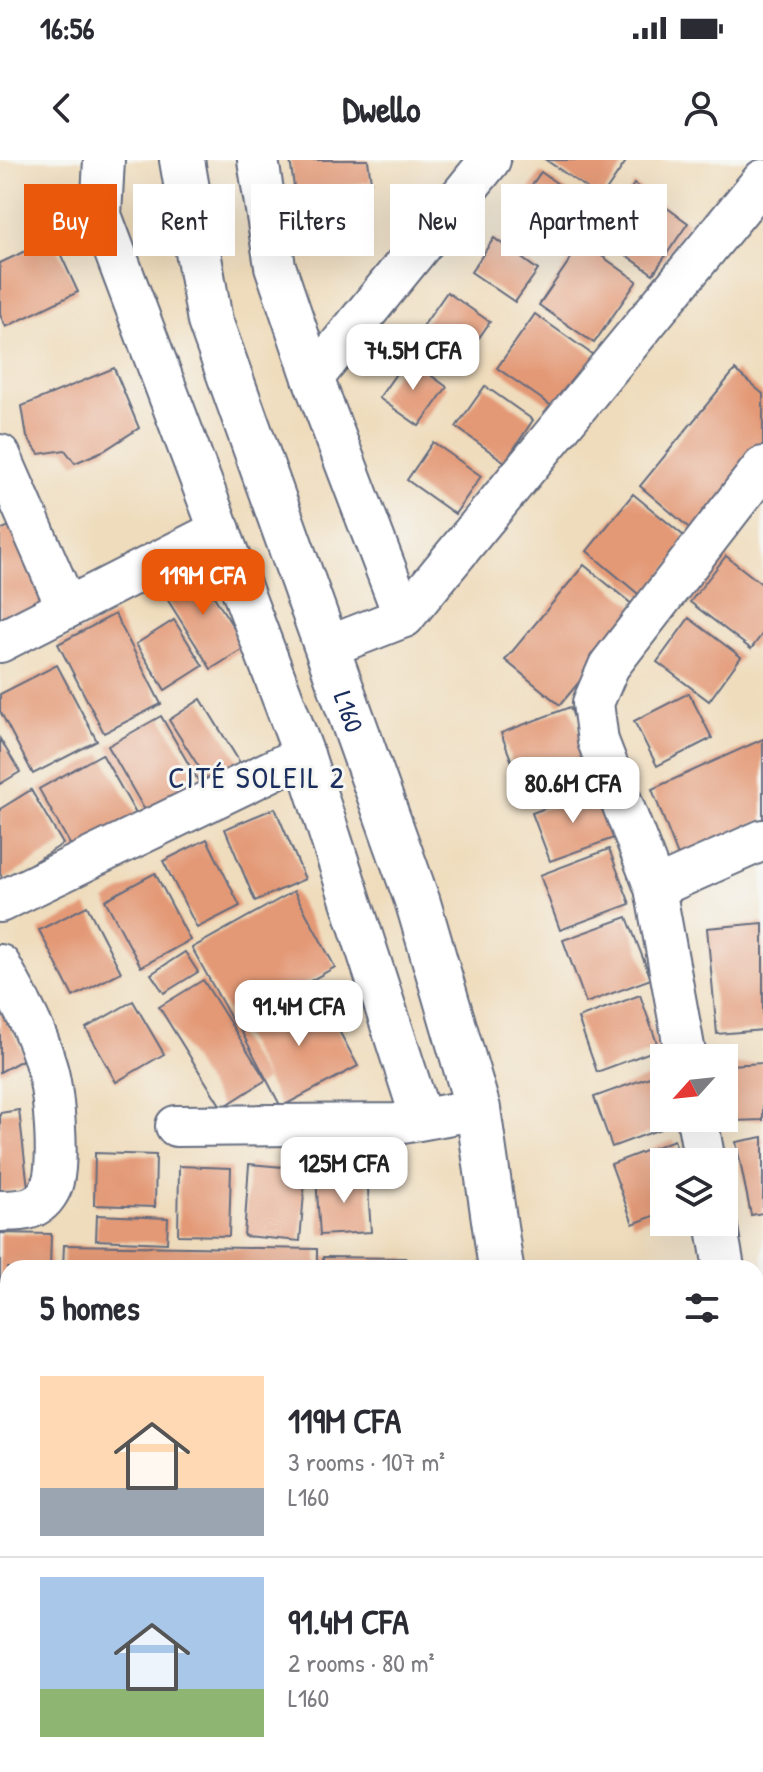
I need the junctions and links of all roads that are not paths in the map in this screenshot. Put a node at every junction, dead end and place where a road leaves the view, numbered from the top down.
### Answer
1 (104, 160) edge
2 (182, 160) edge
3 (258, 160) edge
4 (490, 160) edge
5 (763, 180) edge
6 (313, 378) junction
7 (0, 455) edge
8 (763, 467) edge
9 (220, 530) junction
10 (67, 608) junction
11 (404, 617) junction
12 (0, 642) edge
13 (327, 647) junction
14 (304, 755) junction
15 (763, 840) edge
16 (655, 888) junction
17 (0, 902) edge
18 (0, 965) edge
19 (683, 1044) edge
20 (478, 1109) junction
21 (421, 1118) junction
22 (176, 1126) dead end
23 (0, 1211) edge
24 (718, 1236) edge
25 (500, 1260) edge
26 (723, 1260) edge

1 - 9 street
2 - 13 street, L160
3 - 6 street
4 - 6 street
5 - 11 street
6 - 11 street
7 - 10 street
8 - 16 street
9 - 10 street
9 - 14 street
10 - 12 street
11 - 13 street
13 - 20 street, L160
14 - 17 street
14 - 21 street
15 - 16 street
16 - 19 street
18 - 23 street
20 - 21 street
20 - 25 street, L160
21 - 22 street
24 - 26 street

